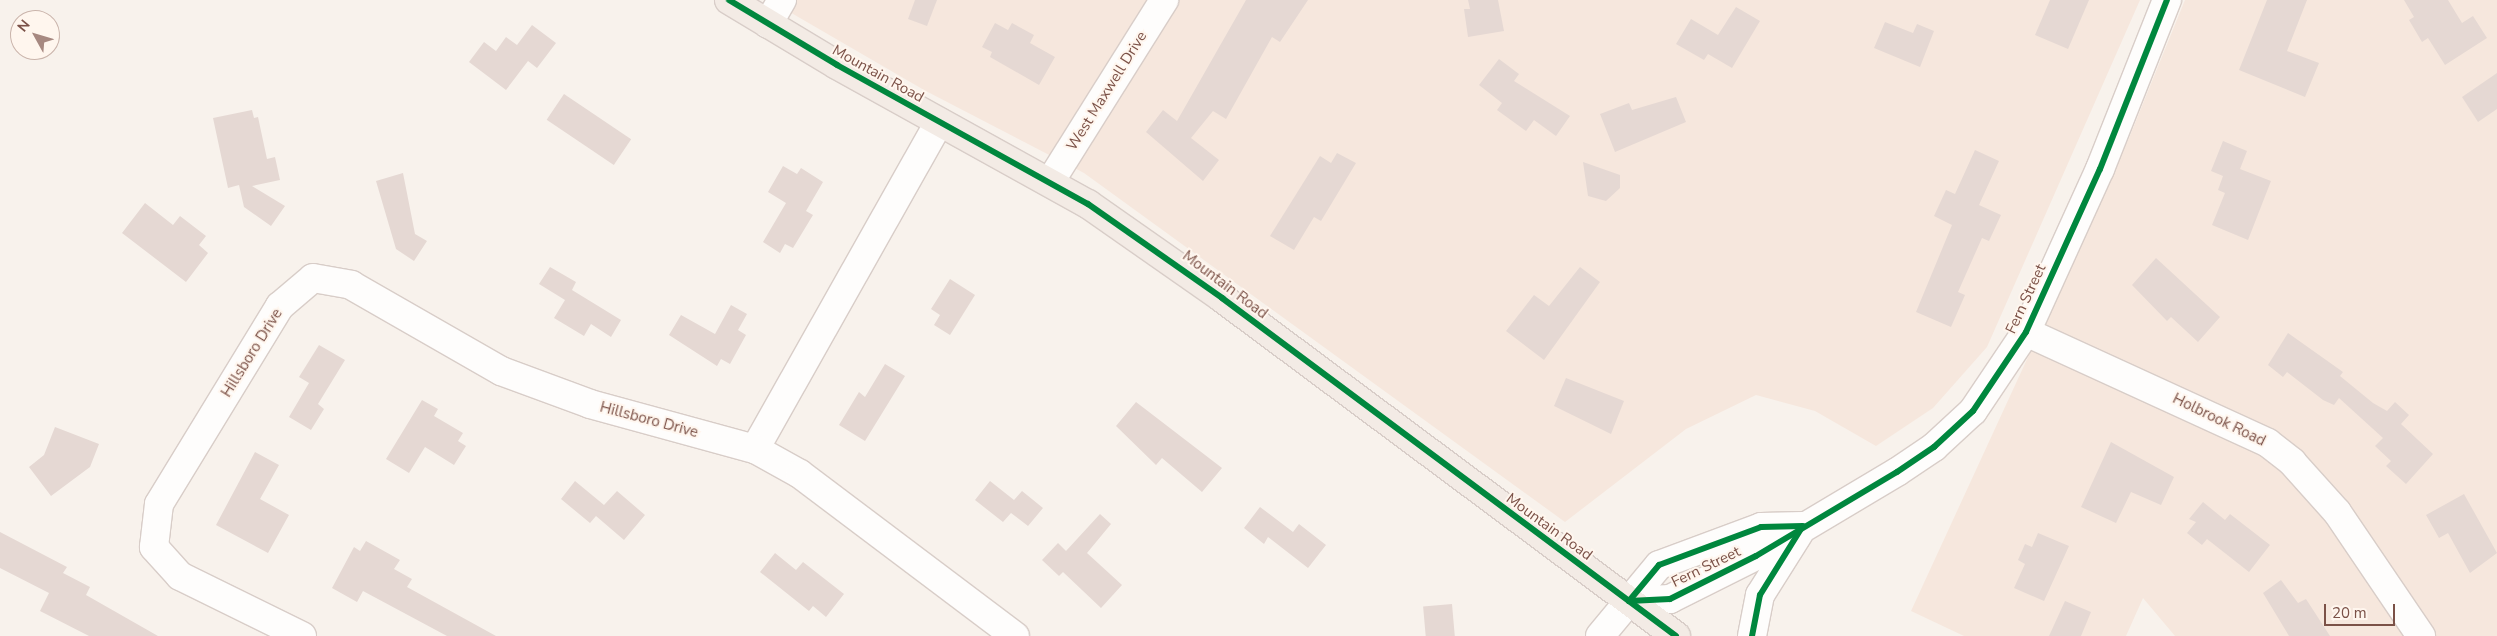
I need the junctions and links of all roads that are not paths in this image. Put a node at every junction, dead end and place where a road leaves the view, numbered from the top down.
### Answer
1 (728, 0) edge
2 (782, 0) edge
3 (1164, 0) edge
4 (2167, 0) edge
5 (768, 24) junction
6 (939, 122) junction
7 (1050, 182) junction
8 (2026, 332) junction
9 (755, 449) junction
10 (1803, 526) junction
11 (1629, 601) junction
12 (302, 636) edge
13 (1015, 636) edge
14 (1600, 636) edge
15 (1676, 636) edge
16 (1752, 636) edge
17 (2421, 636) edge

1 - 5 main road, Mountain Road
2 - 5 street
3 - 7 street, West Maxwell Drive
4 - 8 street, Fern Street
5 - 6 main road, Mountain Road
6 - 7 main road, Mountain Road
6 - 9 street
7 - 11 main road, Mountain Road
8 - 10 street, Fern Street
8 - 17 street, Holbrook Road
9 - 12 street, Hillsboro Drive
9 - 13 street, Hillsboro Drive
10 - 11 street, Fern Street
10 - 16 street
11 - 14 street, Fern Street
11 - 15 main road, Mountain Road

